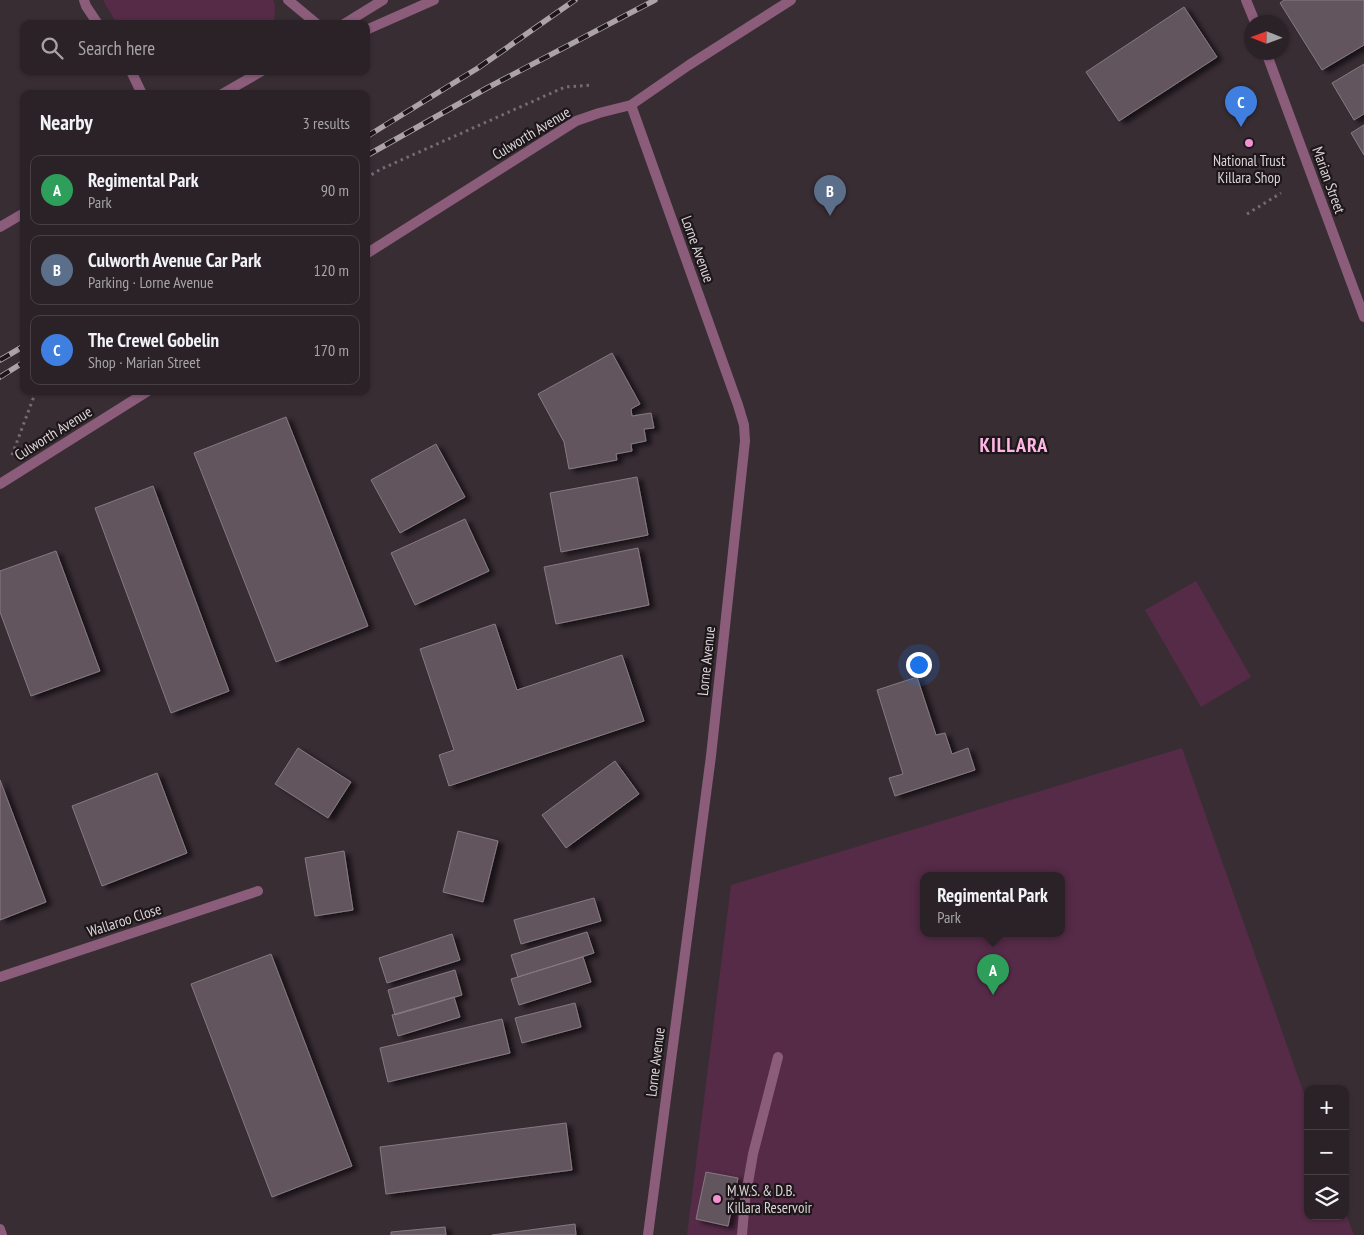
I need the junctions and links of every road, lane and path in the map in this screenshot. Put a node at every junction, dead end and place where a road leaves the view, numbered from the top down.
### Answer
1 (84, 0) edge
2 (288, 0) edge
3 (383, 0) edge
4 (434, 0) edge
5 (791, 0) edge
6 (1246, 0) edge
7 (1252, 15) edge
8 (96, 20) edge
9 (312, 20) edge
10 (350, 20) edge
11 (370, 28) edge
12 (1269, 60) edge
13 (133, 75) edge
14 (255, 75) edge
15 (593, 85) dead end
16 (140, 90) edge
17 (229, 90) edge
18 (631, 105) junction
19 (370, 176) edge
20 (1281, 193) dead end
21 (1247, 214) dead end
22 (20, 215) edge
23 (0, 227) edge
24 (370, 251) edge
25 (1364, 317) edge
26 (34, 395) edge
27 (142, 395) edge
28 (0, 484) edge
29 (258, 891) dead end
30 (0, 977) edge
31 (778, 1057) dead end
32 (0, 1229) edge
33 (2, 1235) edge
34 (648, 1235) edge
35 (742, 1235) edge

1 - 8 street
2 - 9 street
3 - 10 street
4 - 11 street
5 - 18 street, Culworth Avenue
6 - 7 street
12 - 25 street, Marian Street
13 - 16 street
14 - 17 street
15 - 19 path
18 - 24 street, Culworth Avenue
18 - 34 street, Lorne Avenue
20 - 21 path
22 - 23 street
26 - 28 path
27 - 28 street, Culworth Avenue
29 - 30 street, Wallaroo Close
31 - 35 street
32 - 33 street

